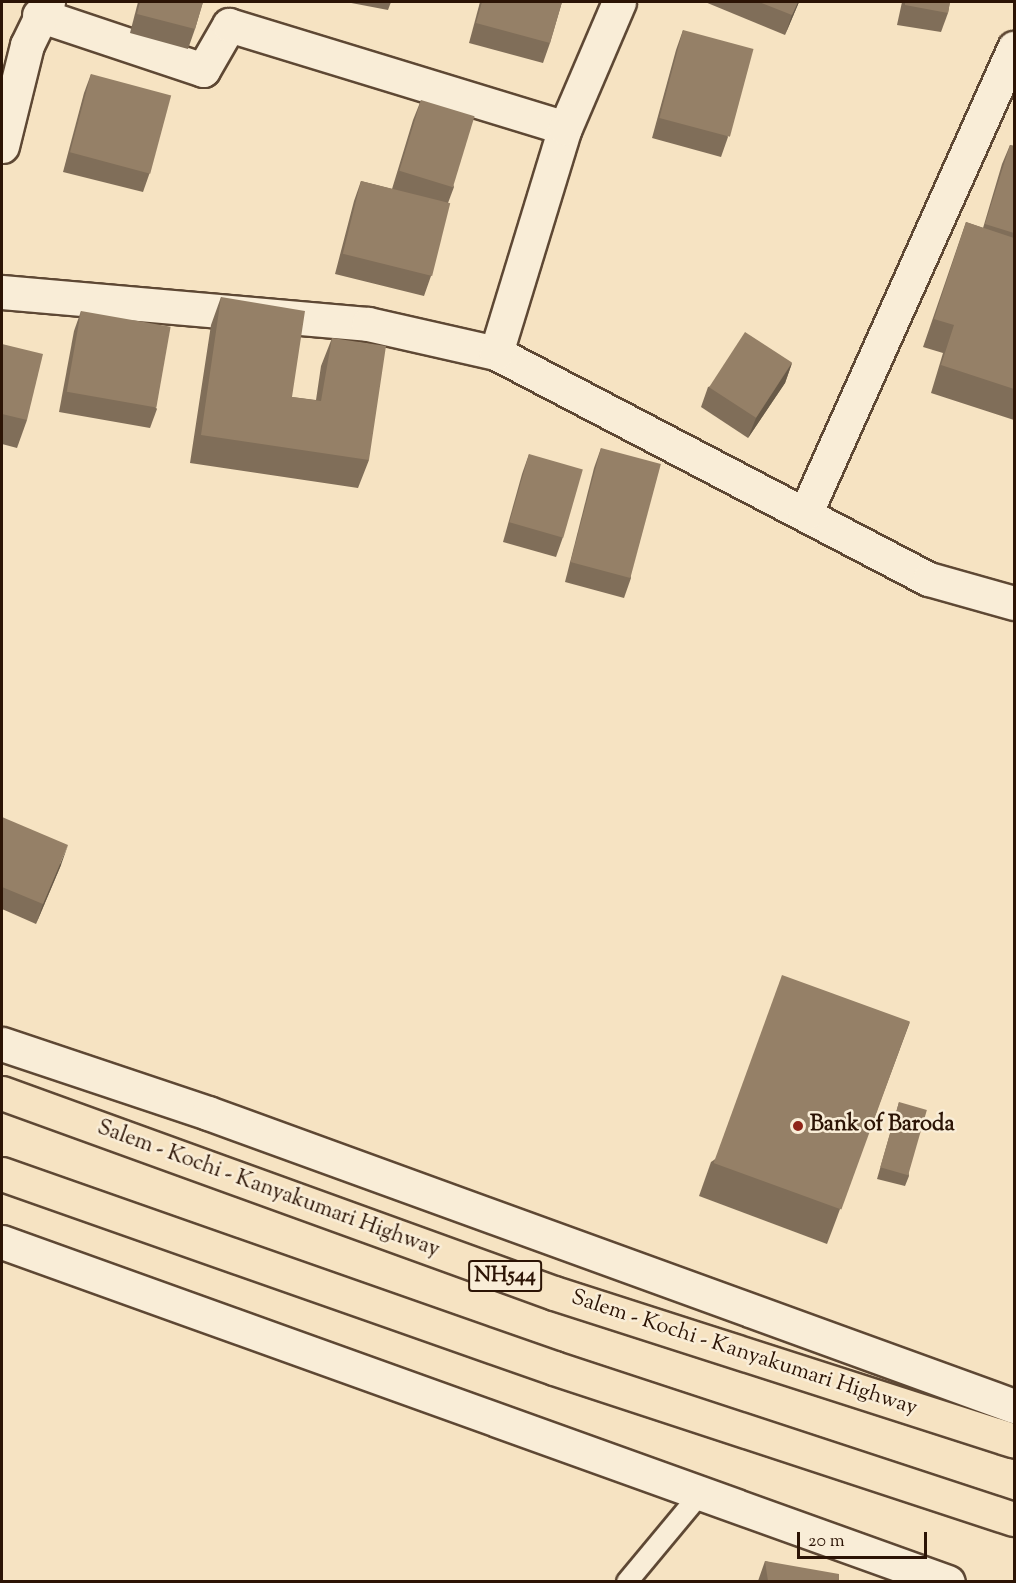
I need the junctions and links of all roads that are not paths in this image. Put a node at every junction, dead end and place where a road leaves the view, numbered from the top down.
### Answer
1 (619, 2) edge
2 (43, 8) edge
3 (1014, 48) edge
4 (565, 128) junction
5 (2, 146) edge
6 (2, 292) edge
7 (496, 352) junction
8 (805, 514) junction
9 (1014, 603) edge
10 (2, 1044) edge
11 (2, 1093) edge
12 (2, 1174) edge
13 (2, 1242) edge
14 (1014, 1406) edge
15 (1014, 1441) edge
16 (701, 1494) junction
17 (1014, 1519) edge
18 (627, 1581) edge
19 (948, 1581) edge

1 - 4 street
2 - 4 street
2 - 5 street
3 - 8 street
4 - 7 street
6 - 7 street
7 - 8 street
8 - 9 street
10 - 14 street
11 - 15 highway, Salem - Kochi - Kanyakumari Highway / NH544
12 - 17 highway
13 - 16 street
16 - 18 lane
16 - 19 street

